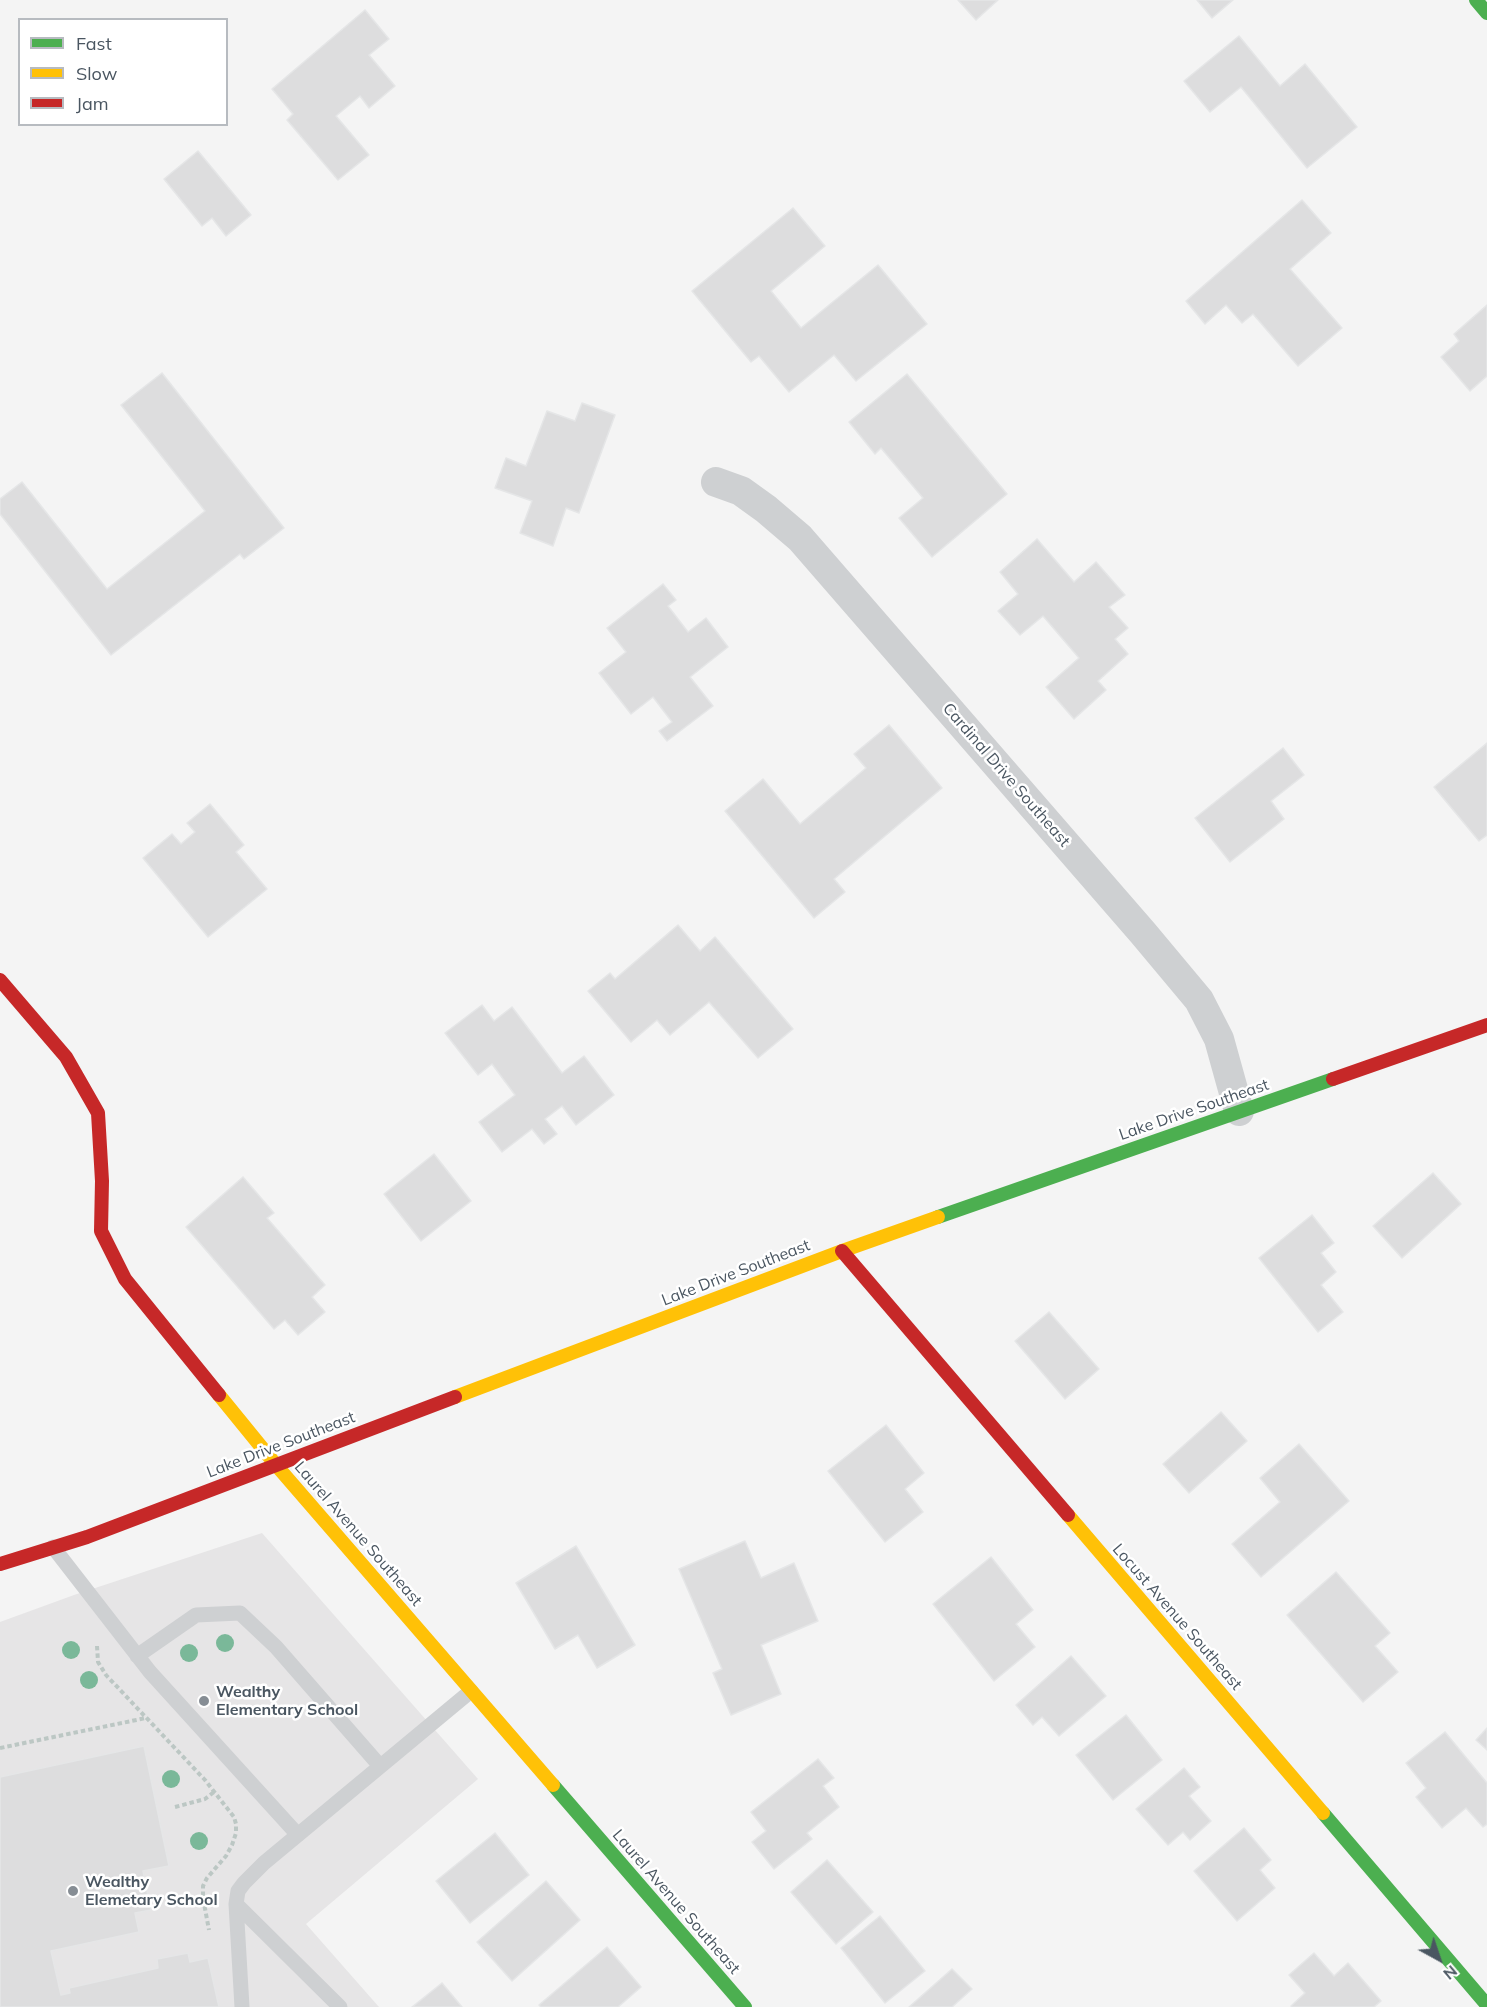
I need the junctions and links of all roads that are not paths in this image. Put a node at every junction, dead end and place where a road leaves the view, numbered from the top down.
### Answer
1 (1476, 0) edge
2 (1487, 13) edge
3 (716, 482) dead end
4 (0, 980) edge
5 (1487, 1025) edge
6 (1239, 1111) junction
7 (842, 1251) junction
8 (276, 1465) junction
9 (53, 1547) junction
10 (0, 1563) edge
11 (137, 1656) junction
12 (471, 1691) junction
13 (380, 1766) junction
14 (298, 1835) junction
15 (236, 1904) junction
16 (1487, 2005) edge
17 (242, 2007) edge
18 (340, 2007) edge
19 (745, 2007) edge

1 - 2 street
3 - 6 street, Cardinal Drive Southeast
4 - 8 street, Laurel Avenue Southeast
5 - 6 street, Lake Drive Southeast
6 - 7 street, Lake Drive Southeast
7 - 8 street, Lake Drive Southeast
7 - 16 street, Locust Avenue Southeast
8 - 9 street, Lake Drive Southeast
8 - 12 street, Laurel Avenue Southeast
9 - 10 street, Lake Drive Southeast
9 - 11 lane
11 - 13 lane
11 - 14 lane
12 - 13 lane
12 - 19 street, Laurel Avenue Southeast
13 - 14 lane
14 - 15 lane
15 - 17 lane
15 - 18 lane

